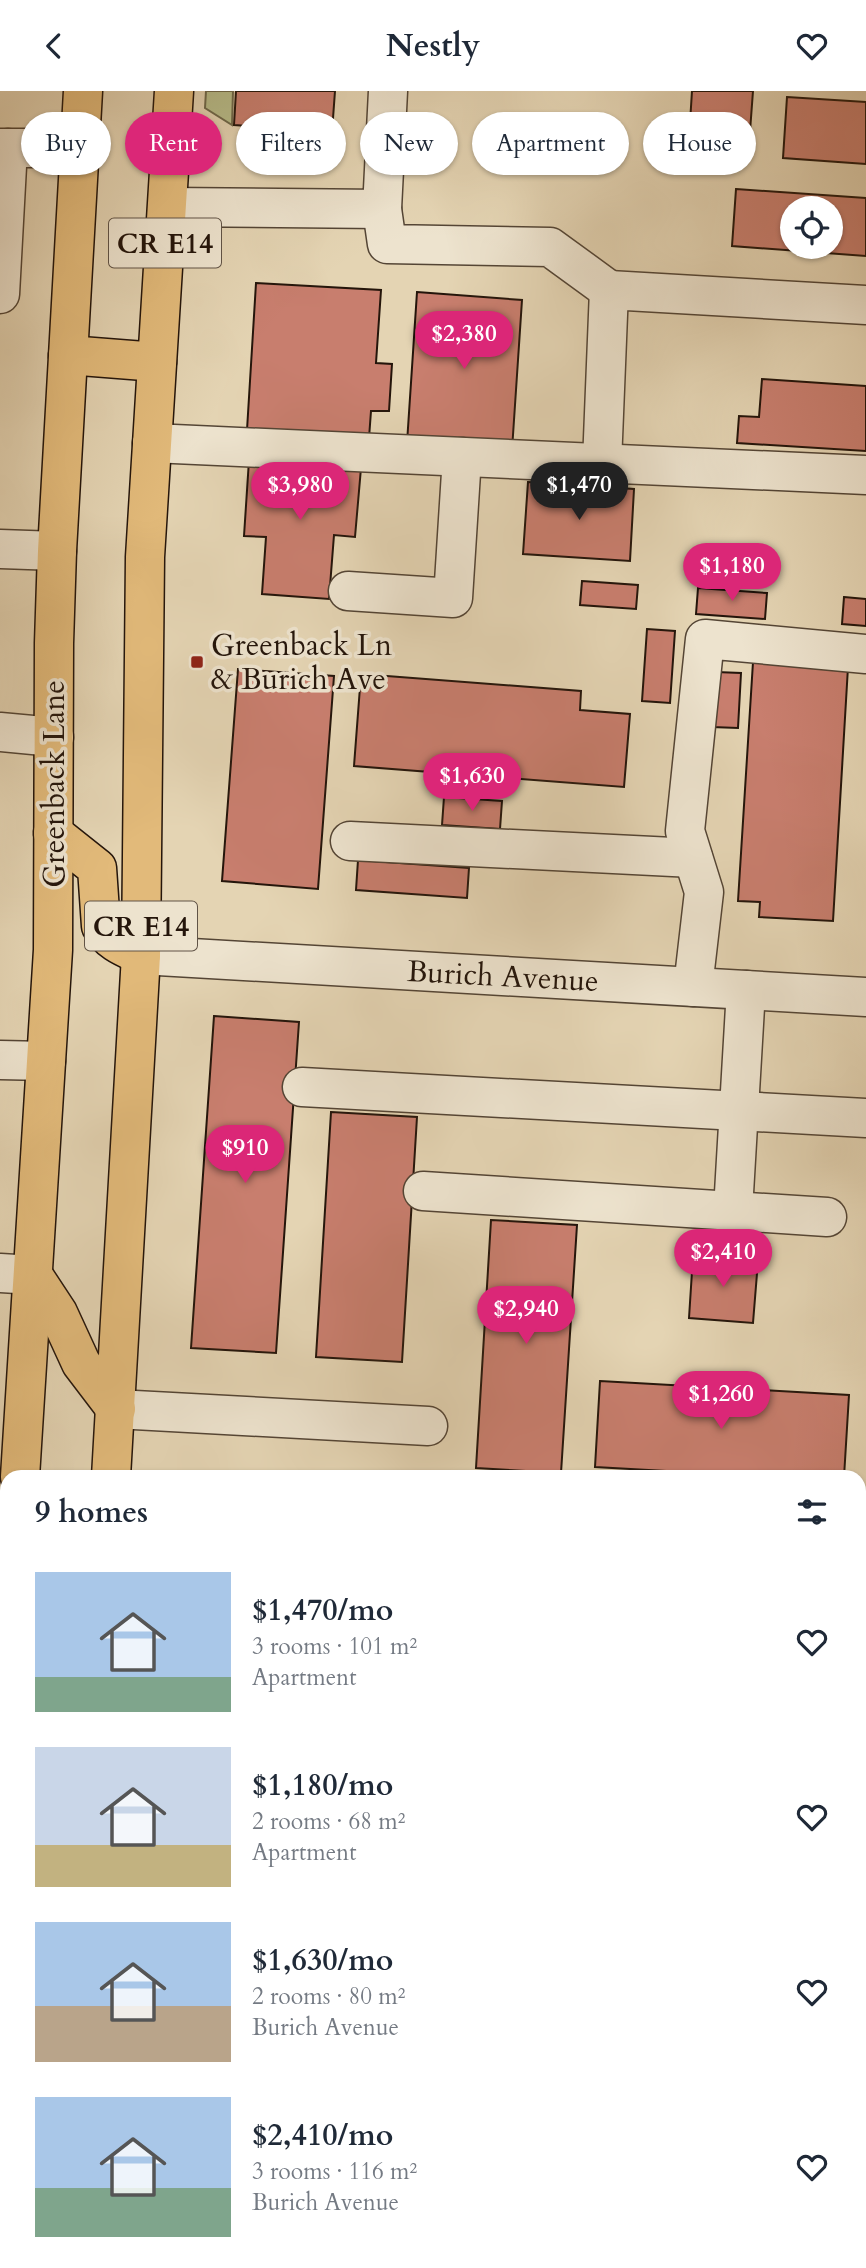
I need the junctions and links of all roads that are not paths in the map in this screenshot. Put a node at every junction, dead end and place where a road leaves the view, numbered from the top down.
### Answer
1 (83, 91) edge
2 (174, 91) edge
3 (388, 91) edge
4 (82, 112) edge
5 (4, 148) edge
6 (78, 175) edge
7 (168, 208) junction
8 (382, 209) junction
9 (609, 290) junction
10 (0, 294) edge
11 (866, 305) edge
12 (68, 355) junction
13 (158, 362) junction
14 (152, 443) junction
15 (462, 457) junction
16 (602, 463) junction
17 (866, 475) edge
18 (0, 549) edge
19 (57, 551) junction
20 (348, 591) dead end
21 (866, 654) edge
22 (0, 732) edge
23 (54, 737) junction
24 (53, 833) junction
25 (350, 841) dead end
26 (694, 858) junction
27 (141, 955) junction
28 (693, 987) junction
29 (746, 990) junction
30 (866, 997) edge
31 (0, 1060) edge
32 (46, 1061) junction
33 (302, 1087) dead end
34 (739, 1111) junction
35 (866, 1118) edge
36 (423, 1191) dead end
37 (733, 1210) junction
38 (827, 1217) dead end
39 (16, 1274) edge
40 (116, 1409) junction
41 (428, 1426) dead end
42 (20, 1470) edge
43 (112, 1470) edge

1 - 4 main road, Greenback Lane / CR E14
2 - 7 main road, CR E14
3 - 8 street
5 - 10 street
6 - 12 main road, Greenback Lane / CR E14
7 - 8 street
7 - 13 main road, CR E14
8 - 9 street
9 - 11 street
9 - 16 street
12 - 13 main road
12 - 19 main road, Greenback Lane / CR E14
13 - 14 main road, CR E14
14 - 15 street
14 - 27 main road, CR E14
15 - 16 street
15 - 20 street
16 - 17 street
18 - 19 street
19 - 23 main road, Greenback Lane / CR E14
21 - 26 street
22 - 23 street
23 - 24 main road, Greenback Lane / CR E14
24 - 27 main road
24 - 32 main road, Greenback Lane / CR E14
25 - 26 street
26 - 28 street
27 - 28 street, Burich Avenue
27 - 40 main road, CR E14
28 - 29 street, Burich Avenue
29 - 30 street, Burich Avenue
29 - 34 street
31 - 32 street
32 - 39 main road, Greenback Lane / CR E14
33 - 34 street
34 - 35 street
34 - 37 street
36 - 37 street
37 - 38 street
39 - 40 main road
39 - 42 main road, Greenback Lane / CR E14
40 - 41 street
40 - 43 main road, CR E14

